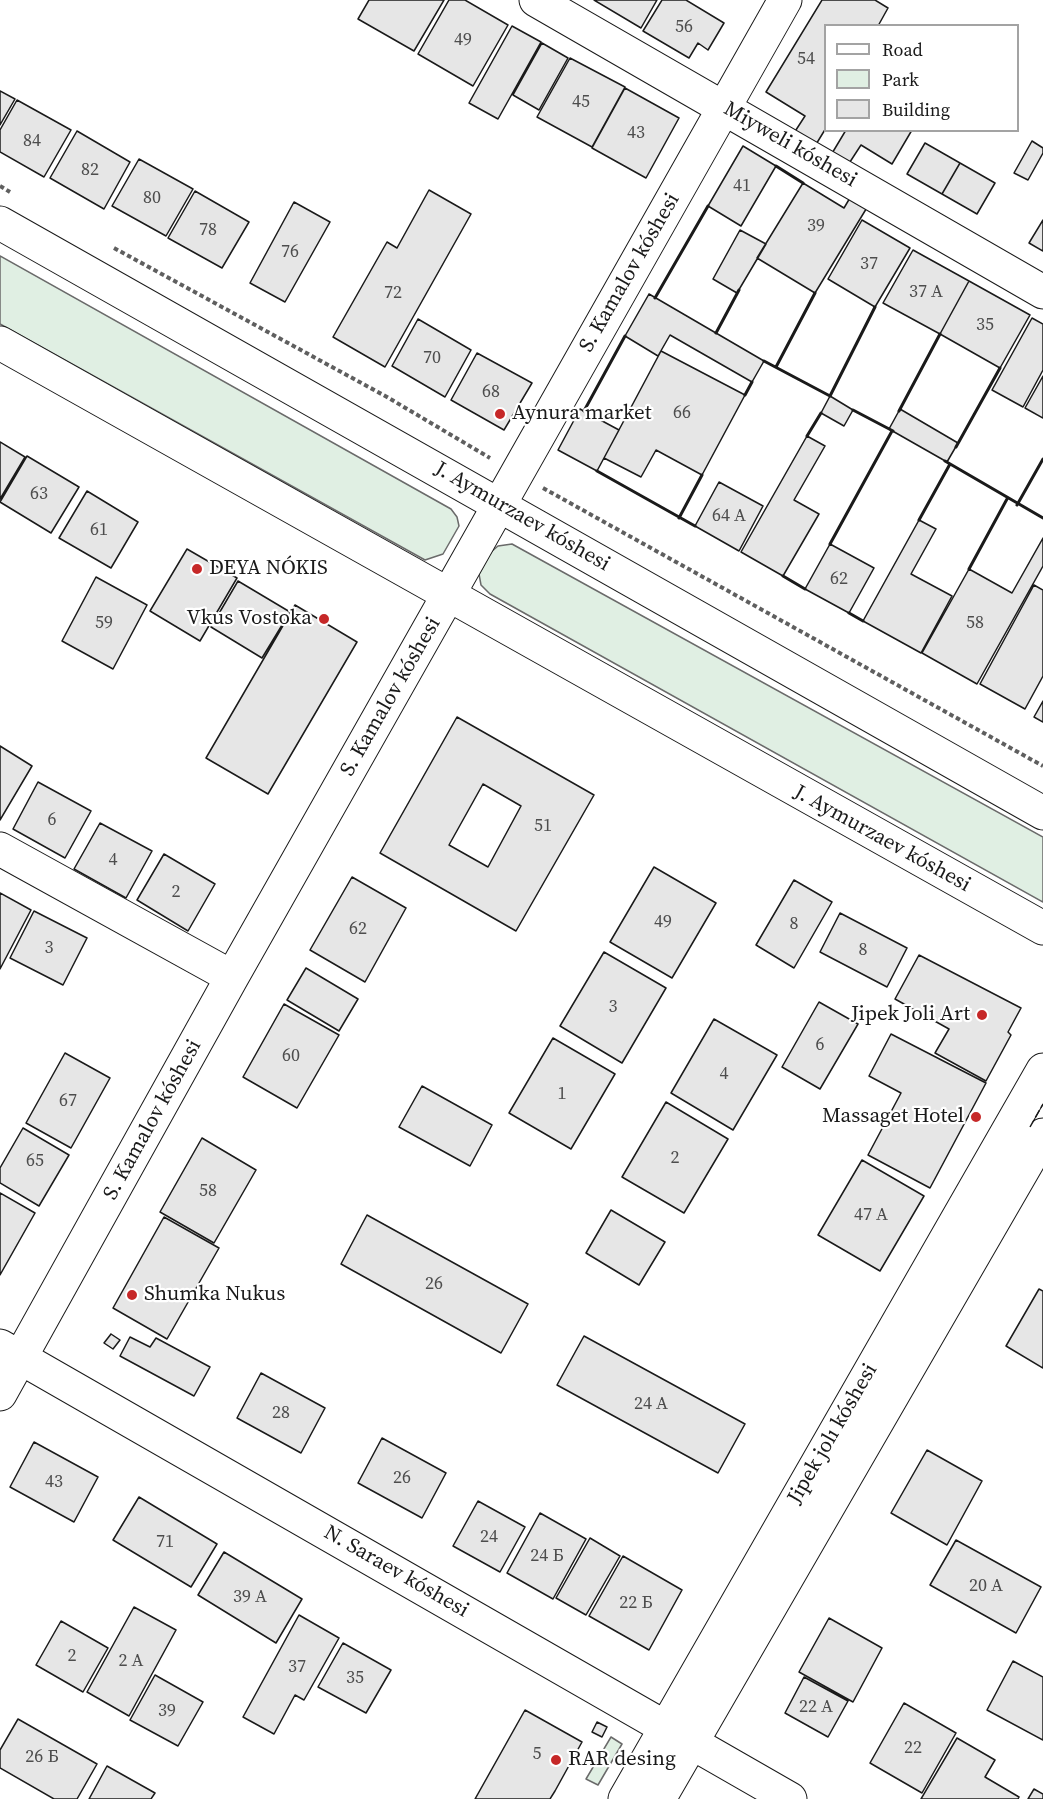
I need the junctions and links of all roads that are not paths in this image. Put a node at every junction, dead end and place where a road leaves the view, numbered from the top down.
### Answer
1 (536, 0) edge
2 (786, 0) edge
3 (725, 107) junction
4 (0, 223) edge
5 (1043, 292) edge
6 (0, 343) edge
7 (499, 504) junction
8 (450, 594) junction
9 (1043, 813) edge
10 (0, 849) edge
11 (1043, 928) edge
12 (232, 977) junction
13 (1043, 1070) edge
14 (1043, 1135) edge
15 (10, 1352) edge
16 (0, 1395) edge
17 (678, 1735) junction
18 (625, 1799) edge
19 (659, 1799) edge
20 (790, 1799) edge

1 - 3 street, Miyweli kóshesi
2 - 3 street, S. Kamalov kóshesi
3 - 5 street, Miyweli kóshesi
3 - 7 street, S. Kamalov kóshesi
4 - 7 street, J. Aymurzaev kóshesi
6 - 8 street, J. Aymurzaev kóshesi
7 - 8 street, S. Kamalov kóshesi
7 - 9 street, J. Aymurzaev kóshesi
8 - 11 street, J. Aymurzaev kóshesi
8 - 12 street, S. Kamalov kóshesi
10 - 12 street
12 - 15 street, S. Kamalov kóshesi
13 - 17 street, Jipek jolı kóshesi
14 - 17 street, Jipek jolı kóshesi
15 - 16 street, S. Kamalov kóshesi
15 - 17 street, N. Saraev kóshesi
17 - 18 street, Jipek jolı kóshesi
17 - 19 street, Jipek jolı kóshesi
17 - 20 street, N. Saraev kóshesi

